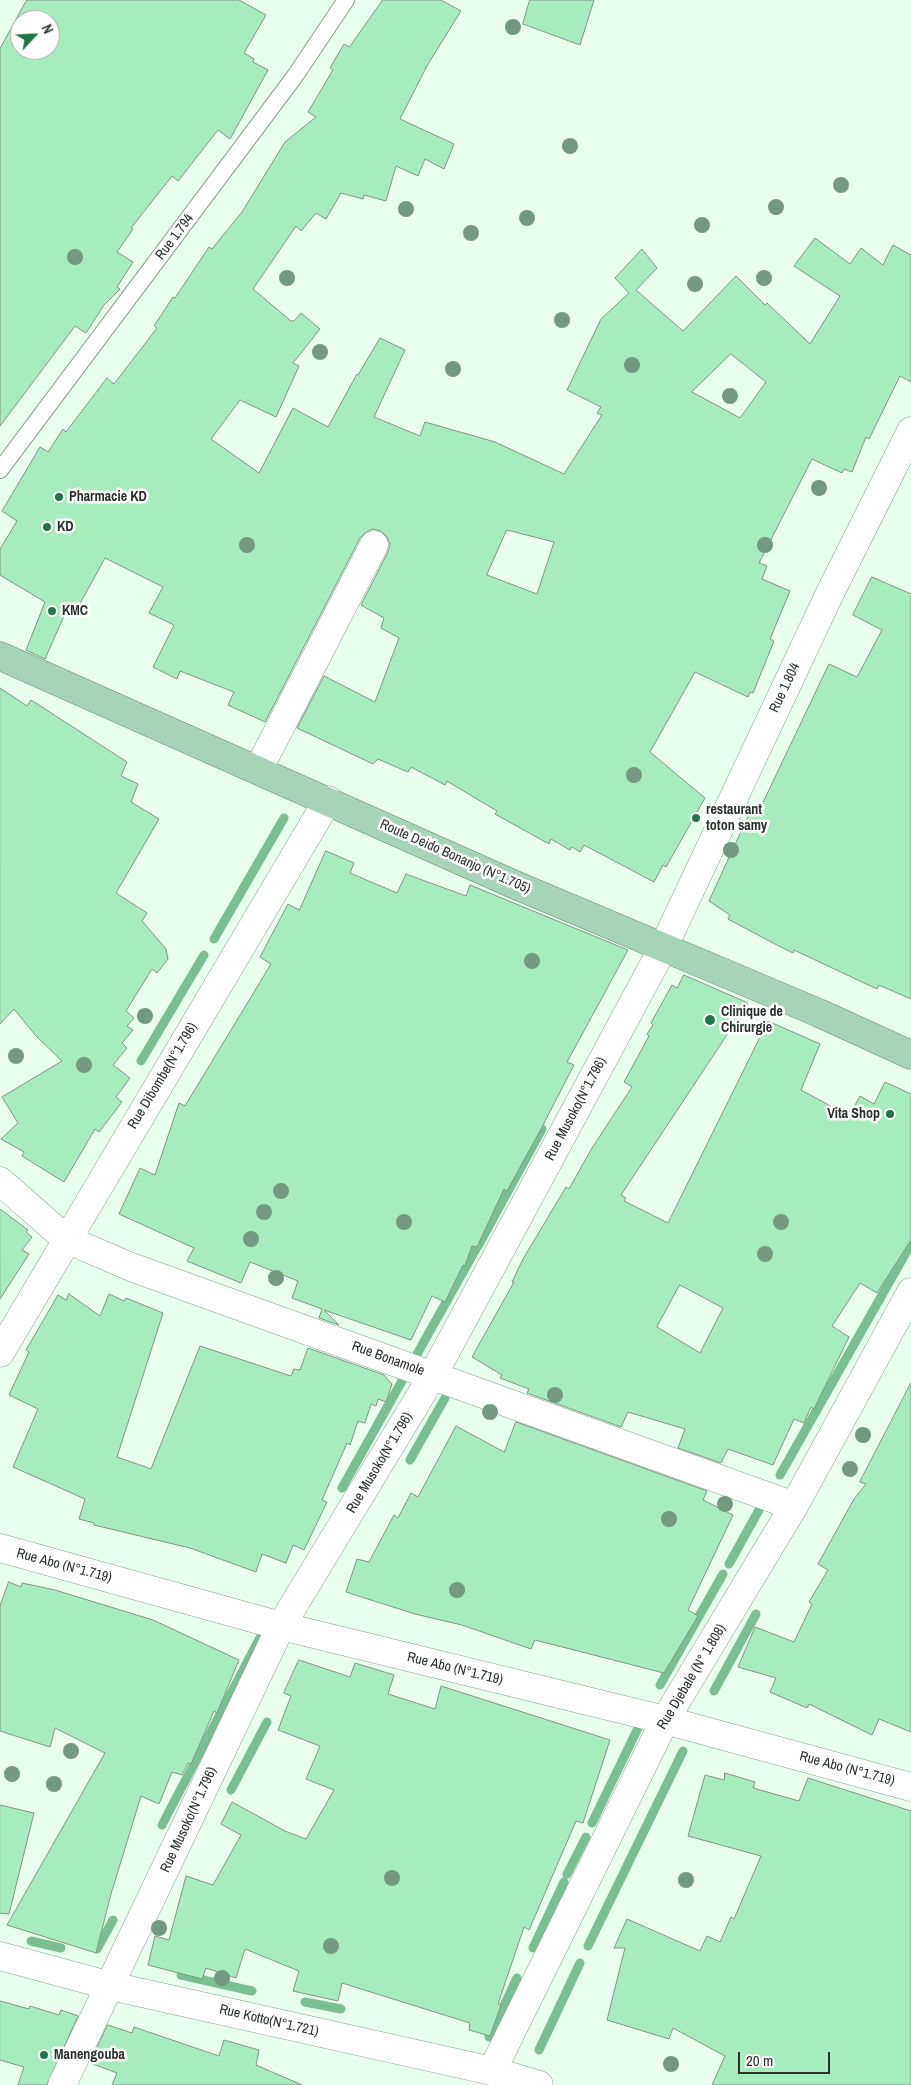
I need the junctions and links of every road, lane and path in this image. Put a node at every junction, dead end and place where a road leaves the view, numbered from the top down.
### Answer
1 (346, 0) edge
2 (911, 431) edge
3 (0, 470) edge
4 (374, 545) dead end
5 (0, 656) edge
6 (258, 770) junction
7 (328, 800) junction
8 (664, 948) junction
9 (911, 1055) edge
10 (0, 1181) edge
11 (66, 1239) junction
12 (911, 1292) edge
13 (0, 1353) edge
14 (433, 1375) junction
15 (794, 1506) junction
16 (0, 1548) edge
17 (281, 1626) junction
18 (665, 1720) junction
19 (911, 1787) edge
20 (0, 1956) edge
21 (111, 1986) junction
22 (492, 2071) junction
23 (62, 2085) edge
24 (539, 2085) edge

1 - 3 lane, Rue 1.794
2 - 8 street, Rue 1.804
4 - 6 street
5 - 6 main road, Route Deido Bonanjo (N°1.705)
6 - 7 main road, Route Deido Bonanjo (N°1.705)
7 - 8 main road, Route Deido Bonanjo (N°1.705)
7 - 11 street, Rue Dibombe(N°1.796)
8 - 9 main road, Route Deido Bonanjo (N°1.705)
8 - 14 street, Rue Musoko(N°1.796)
10 - 11 street, Rue Bonamole
11 - 13 street, Rue Dibombe(N°1.796)
11 - 14 street, Rue Bonamole
12 - 15 street, Rue Djebale (N° 1.808)
14 - 15 street, Rue Bonamole
14 - 17 street, Rue Musoko(N°1.796)
15 - 18 street, Rue Djebale (N° 1.808)
16 - 17 street, Rue Abo (N°1.719)
17 - 18 street, Rue Abo (N°1.719)
17 - 21 street, Rue Musoko(N°1.796)
18 - 19 street, Rue Abo (N°1.719)
18 - 22 street, Rue Djebale (N° 1.808)
20 - 21 street, Rue Kotto(N°1.721)
21 - 22 street, Rue Kotto(N°1.721)
21 - 23 street, Rue Musoko(N°1.796)
22 - 24 street, Rue Kotto(N°1.721)

